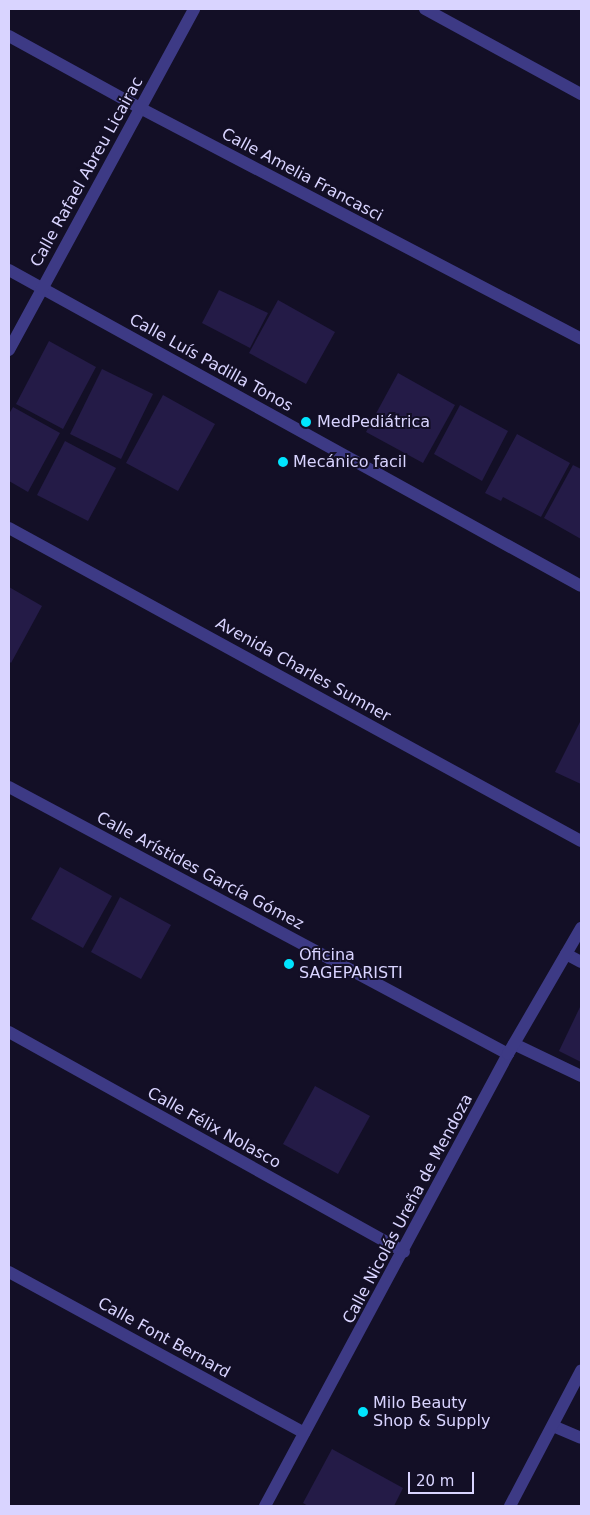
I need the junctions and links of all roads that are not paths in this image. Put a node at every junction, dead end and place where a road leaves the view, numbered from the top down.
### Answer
1 (194, 9) edge
2 (425, 9) edge
3 (9, 36) edge
4 (581, 94) edge
5 (140, 108) junction
6 (9, 270) edge
7 (42, 288) junction
8 (581, 339) edge
9 (9, 350) edge
10 (9, 528) edge
11 (581, 586) edge
12 (9, 787) edge
13 (581, 841) edge
14 (581, 928) edge
15 (566, 954) junction
16 (581, 962) edge
17 (9, 1032) edge
18 (511, 1049) junction
19 (581, 1076) edge
20 (404, 1252) junction
21 (9, 1272) edge
22 (581, 1371) edge
23 (553, 1426) junction
24 (304, 1434) junction
25 (581, 1438) edge
26 (265, 1506) edge
27 (510, 1506) edge

1 - 5 street, Calle Rafael Abreu Licairac
2 - 4 street
3 - 5 street, Calle Amelia Francasci
5 - 7 street, Calle Rafael Abreu Licairac
5 - 8 street, Calle Amelia Francasci
6 - 7 street, Calle Luís Padilla Tonos
7 - 9 street, Calle Rafael Abreu Licairac
7 - 11 street, Calle Luís Padilla Tonos
10 - 13 street, Avenida Charles Sumner
12 - 18 street, Calle Arístides García Gómez
14 - 15 street, Calle Nicolás Ureña de Mendoza
15 - 16 street
15 - 18 street, Calle Nicolás Ureña de Mendoza
17 - 20 street, Calle Félix Nolasco
18 - 19 street, Calle Arístides García Gómez
18 - 20 street, Calle Nicolás Ureña de Mendoza
20 - 24 street, Calle Nicolás Ureña de Mendoza
21 - 24 street, Calle Font Bernard
22 - 23 street
23 - 25 street
23 - 27 street
24 - 26 street, Calle Nicolás Ureña de Mendoza

